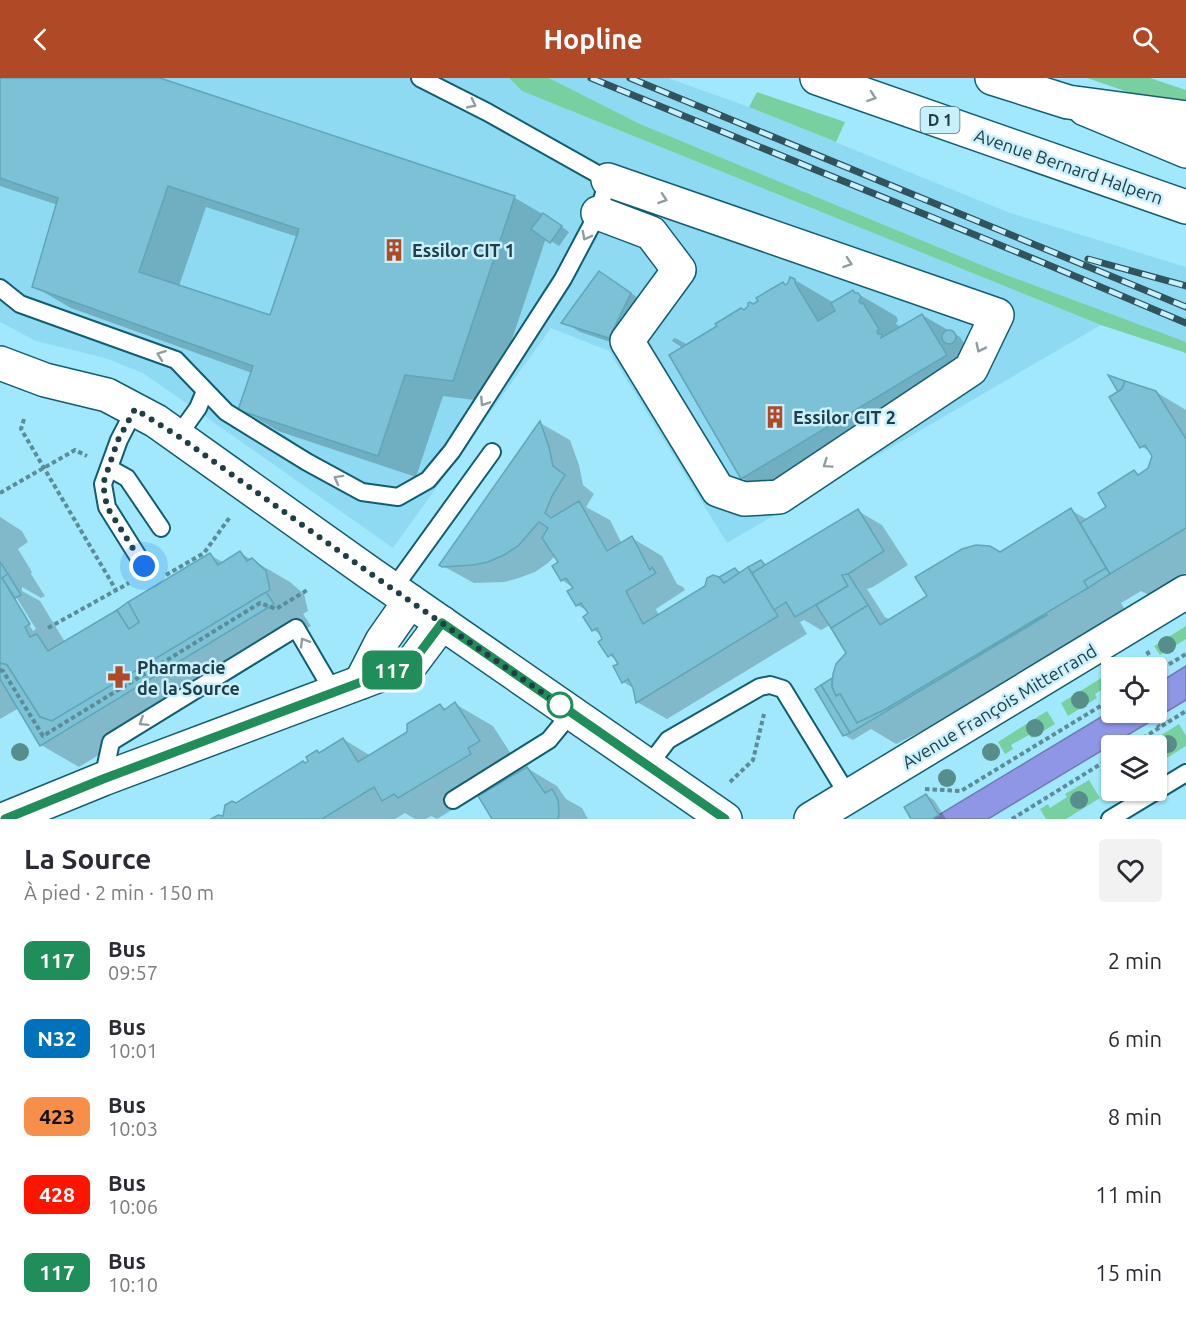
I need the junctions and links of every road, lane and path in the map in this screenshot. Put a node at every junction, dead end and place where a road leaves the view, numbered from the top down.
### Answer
1 (420, 78) edge
2 (817, 78) edge
3 (992, 78) edge
4 (1068, 102) junction
5 (1186, 118) edge
6 (1186, 151) edge
7 (608, 180) junction
8 (1186, 207) edge
9 (598, 213) junction
10 (0, 288) edge
11 (0, 363) edge
12 (205, 391) junction
13 (135, 409) junction
14 (24, 419) dead end
15 (178, 436) junction
16 (492, 452) dead end
17 (44, 467) junction
18 (109, 468) junction
19 (0, 493) edge
20 (161, 528) dead end
21 (144, 566) dead end
22 (309, 589) dead end
23 (116, 590) dead end
24 (1186, 592) edge
25 (402, 595) junction
26 (442, 623) junction
27 (1147, 650) dead end
28 (1186, 654) edge
29 (1151, 657) edge
30 (1167, 664) edge
31 (0, 670) edge
32 (770, 685) junction
33 (347, 687) junction
34 (1101, 706) edge
35 (1186, 711) edge
36 (571, 712) junction
37 (1156, 723) edge
38 (1159, 728) junction
39 (601, 733) junction
40 (1148, 735) edge
41 (43, 736) junction
42 (36, 740) dead end
43 (1101, 764) edge
44 (649, 765) junction
45 (1186, 773) edge
46 (103, 779) junction
47 (729, 782) dead end
48 (926, 789) dead end
49 (849, 797) junction
50 (453, 800) dead end
51 (5, 819) edge
52 (702, 819) edge
53 (725, 819) edge
54 (811, 819) edge
55 (1012, 819) edge
56 (1110, 819) edge

1 -> 7 lane
2 -> 8 main road, Avenue Bernard Halpern / D 1
3 - 4 main road
4 - 5 main road
4 - 6 main road
7 - 9 lane
7 -> 9 main road
9 -> 12 lane
12 -> 10 lane
11 - 13 main road
12 - 15 lane
13 - 15 main road
13 - 18 lane
14 - 17 path
15 - 25 main road
16 - 25 lane
17 - 18 path
17 - 19 path
17 - 23 path
18 - 20 lane
18 - 21 lane
22 - 41 path
24 - 49 main road, Avenue François Mitterrand
25 - 26 main road
25 - 33 main road
26 - 33 main road
26 - 36 main road
27 - 29 path
28 - 30 path
31 - 41 path
32 - 44 lane
32 - 47 path
32 - 49 lane
33 - 46 main road
33 -> 46 lane
34 - 48 path
35 - 38 path
36 - 39 main road
36 - 50 lane
37 - 38 path
38 - 40 path
39 - 44 main road
39 - 52 lane
41 - 42 path
43 - 55 path
44 - 53 main road
45 - 56 lane
46 - 51 main road
49 - 54 main road, Avenue François Mitterrand

